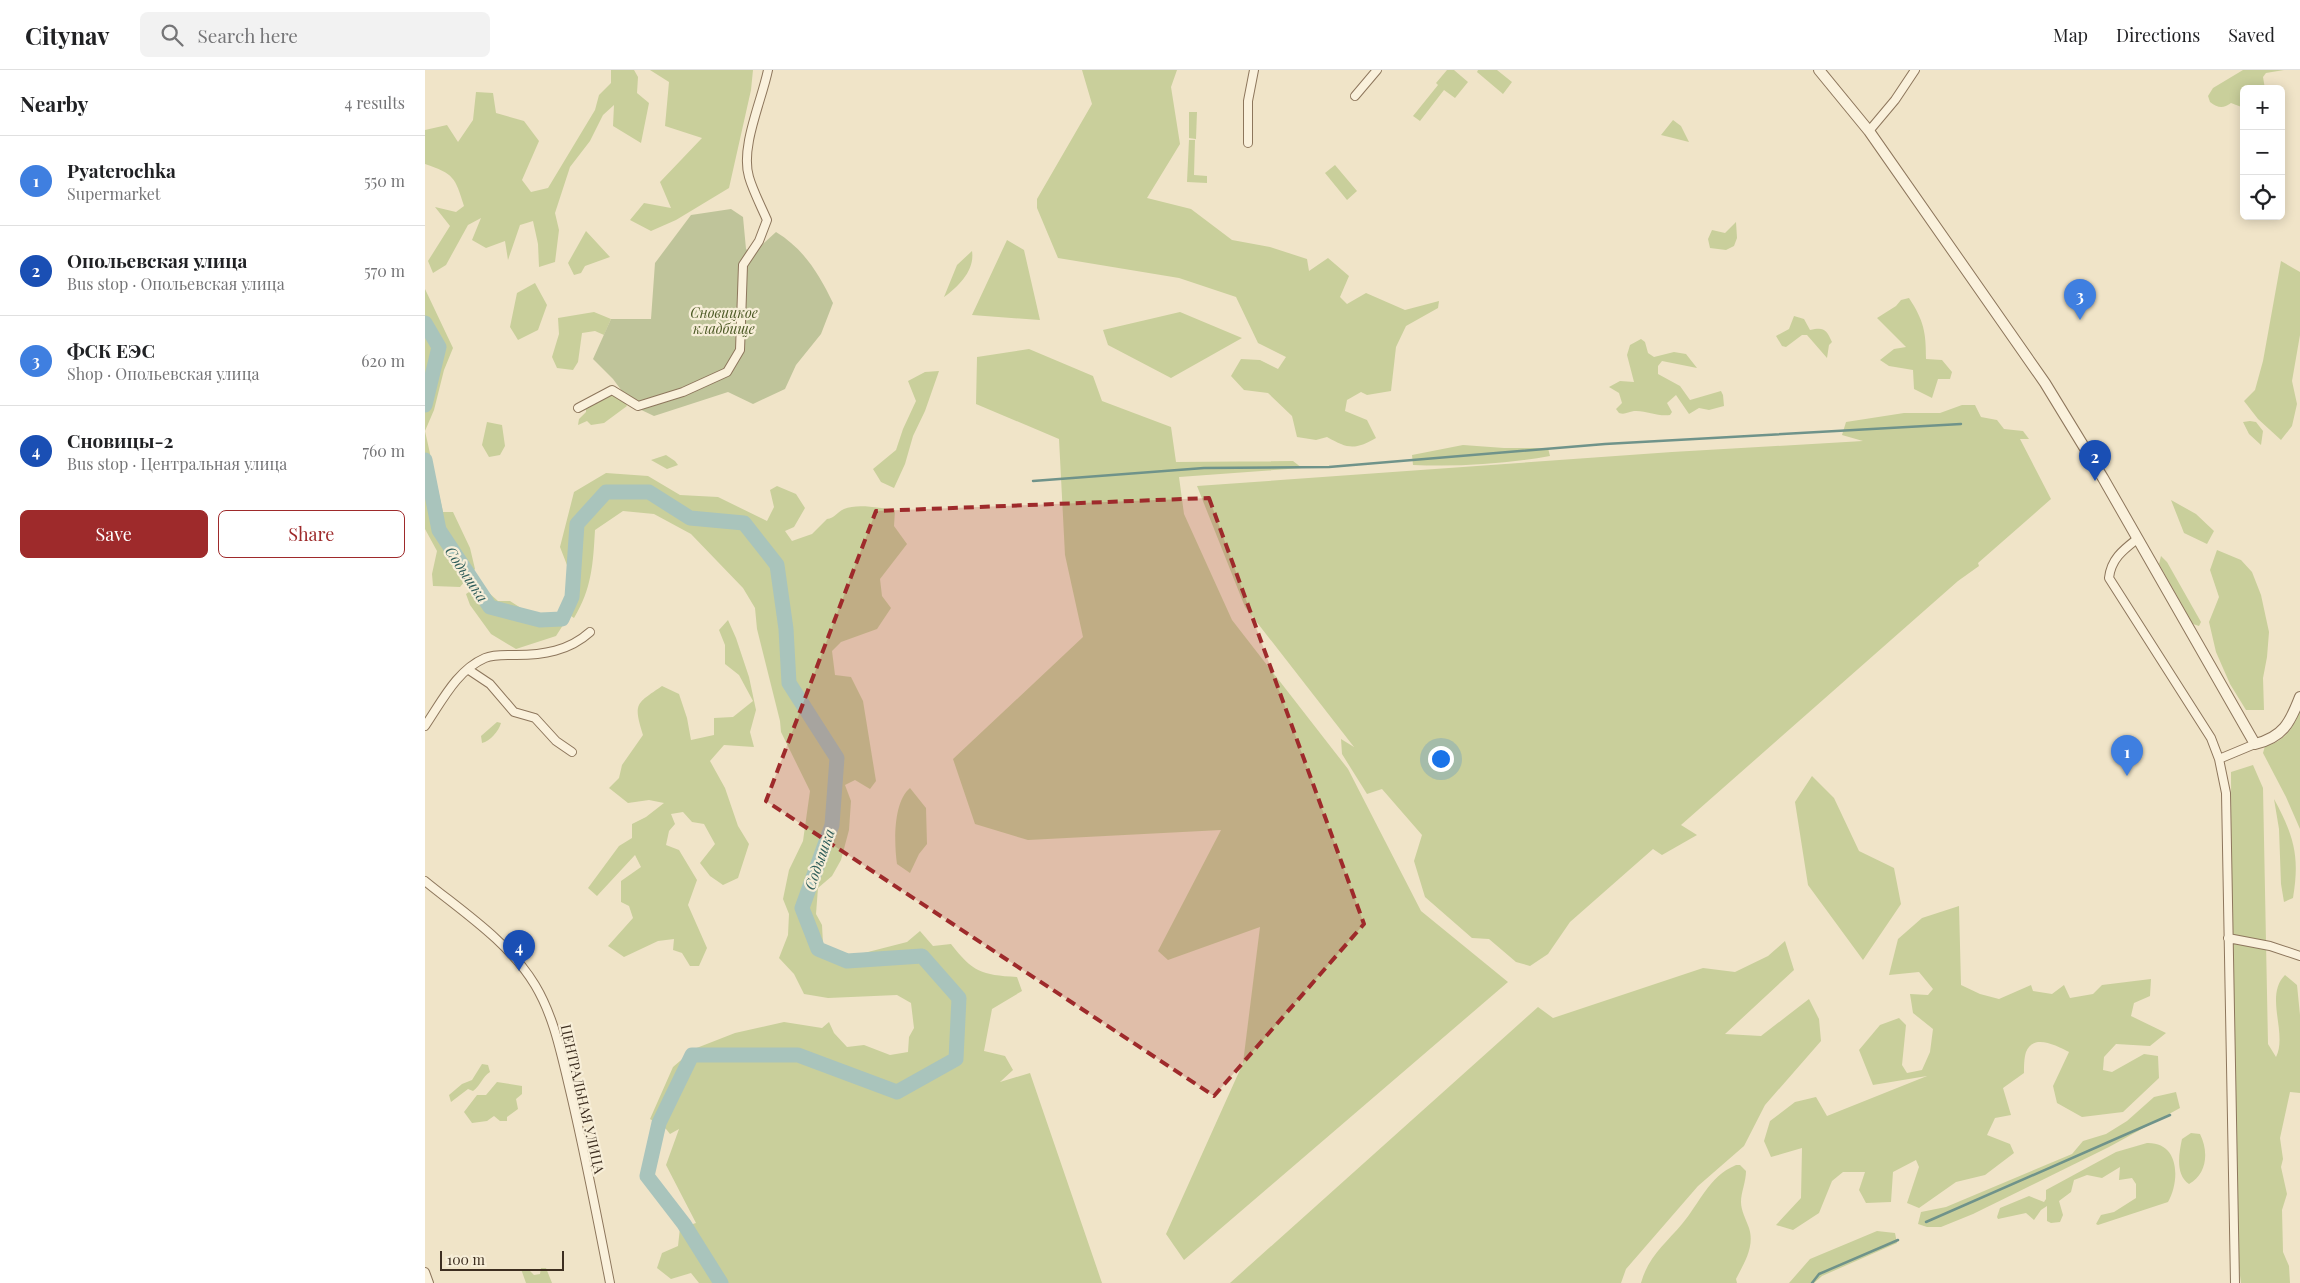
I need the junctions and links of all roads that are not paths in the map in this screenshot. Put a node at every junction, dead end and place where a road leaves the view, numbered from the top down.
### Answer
1 (768, 70) edge
2 (1255, 70) edge
3 (1377, 70) edge
4 (1819, 70) edge
5 (1915, 70) edge
6 (1355, 96) dead end
7 (1869, 131) junction
8 (1248, 142) dead end
9 (578, 408) dead end
10 (2137, 539) junction
11 (590, 632) dead end
12 (469, 670) junction
13 (2300, 697) edge
14 (425, 726) edge
15 (2255, 744) junction
16 (572, 752) dead end
17 (2219, 758) junction
18 (425, 881) edge
19 (2228, 938) junction
20 (2300, 956) edge
21 (425, 1272) edge
22 (429, 1283) edge
23 (610, 1283) edge
24 (2235, 1283) edge

1 - 9 street
2 - 8 street
3 - 6 street
4 - 7 street
5 - 7 street
7 - 10 street
10 - 15 street
10 - 17 street
11 - 12 street
12 - 14 street
12 - 16 street
13 - 15 street
15 - 17 street
17 - 19 street
18 - 23 street, ЦЕНТРАЛЬНАЯ УЛИЦА
19 - 20 street
19 - 24 street
21 - 22 street

